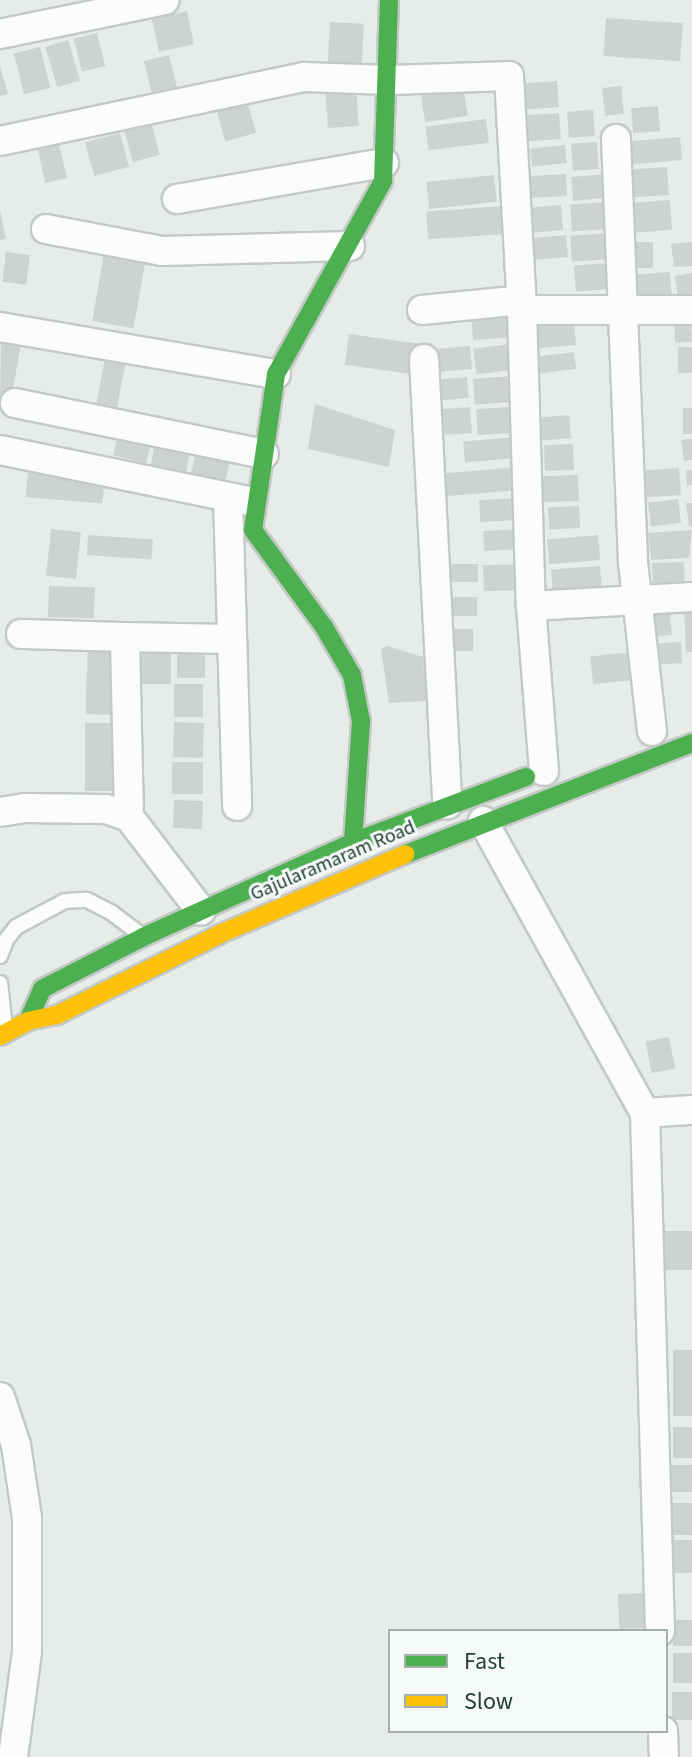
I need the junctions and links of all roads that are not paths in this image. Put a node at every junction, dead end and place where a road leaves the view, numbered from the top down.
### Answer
1 (389, 0) edge
2 (149, 2) edge
3 (0, 34) edge
4 (389, 80) junction
5 (616, 139) dead end
6 (0, 141) edge
7 (384, 163) junction
8 (177, 199) dead end
9 (46, 229) dead end
10 (350, 246) junction
11 (522, 305) junction
12 (623, 309) junction
13 (422, 310) dead end
14 (692, 310) edge
15 (0, 327) edge
16 (424, 359) dead end
17 (276, 374) junction
18 (15, 403) dead end
19 (0, 450) edge
20 (264, 454) junction
21 (228, 498) junction
22 (256, 503) junction
23 (692, 597) edge
24 (636, 601) junction
25 (531, 606) junction
26 (21, 634) dead end
27 (125, 637) junction
28 (231, 639) junction
29 (652, 732) dead end
30 (692, 743) edge
31 (551, 768) joint
32 (447, 804) junction
33 (237, 806) dead end
34 (0, 812) edge
35 (129, 817) junction
36 (483, 821) junction
37 (353, 842) junction
38 (201, 911) junction
39 (143, 937) junction
40 (0, 956) edge
41 (0, 983) edge
42 (28, 1021) junction
43 (3, 1034) edge
44 (692, 1110) edge
45 (645, 1113) junction
46 (0, 1397) edge
47 (660, 1629) edge
48 (663, 1733) edge
49 (13, 1757) edge
50 (664, 1757) edge

1 - 4 main road
2 - 3 street
4 - 6 street
4 - 7 main road
4 - 11 street
5 - 12 street
7 - 8 street
7 - 10 main road
9 - 10 street
10 - 17 main road
11 - 12 street
11 - 13 street
11 - 25 street
12 - 14 street
12 - 24 street
15 - 17 street
16 - 32 street
17 - 20 main road
18 - 20 street
19 - 21 street
20 - 22 main road
21 - 22 street
21 - 28 street
22 - 37 main road
23 - 24 street
24 - 25 street
24 - 29 street
25 - 31 street
26 - 27 street
27 - 28 street
27 - 35 street
28 - 33 street
30 - 36 main road, Gajularamaram Road
31 - 32 main road
32 - 37 main road
34 - 35 street
35 - 38 street
36 - 42 main road, Gajularamaram Road
36 - 45 street
37 - 38 main road
38 - 39 main road
39 - 40 lane
39 - 42 main road
41 - 43 lane
42 - 43 main road, Gajularamaram Road
44 - 45 street
45 - 47 street
46 - 49 street
48 - 50 street

